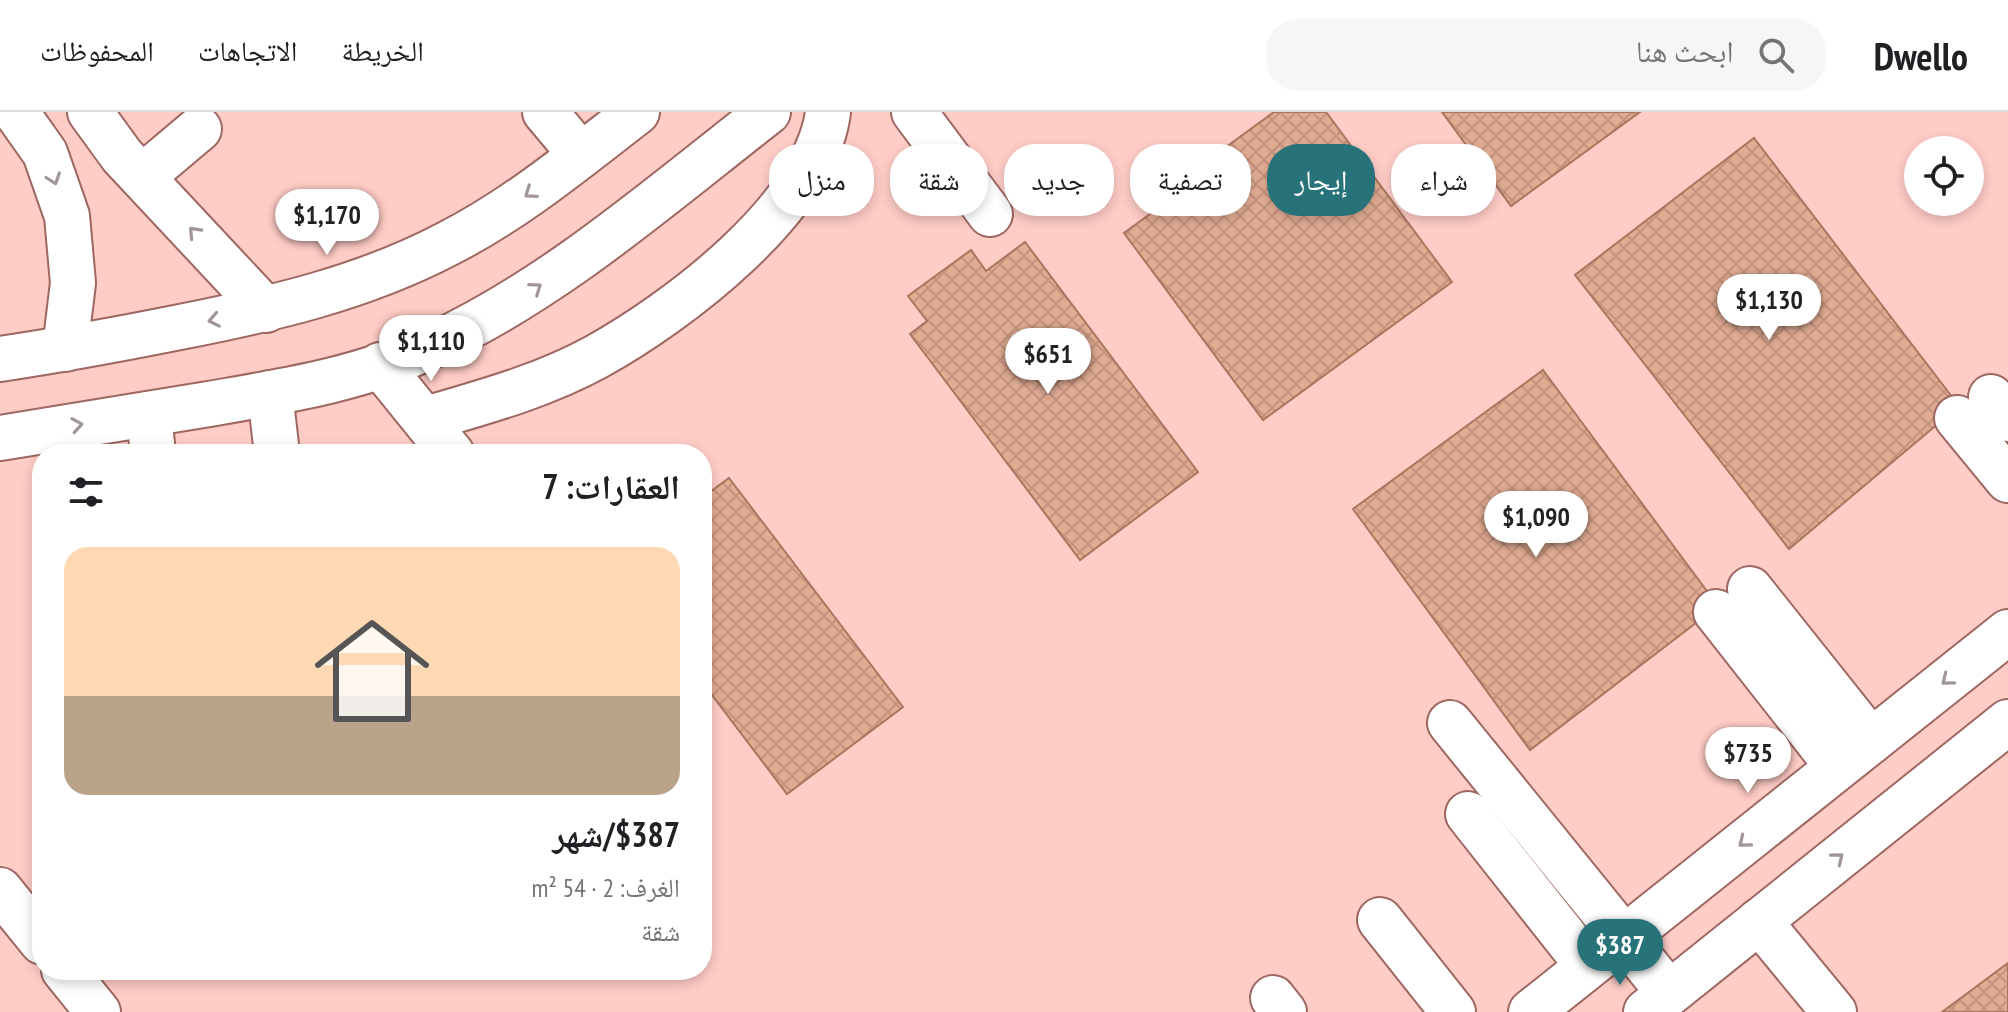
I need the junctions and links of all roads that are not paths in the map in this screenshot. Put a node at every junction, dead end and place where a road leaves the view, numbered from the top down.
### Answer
1 (16, 112) edge
2 (90, 112) edge
3 (545, 112) edge
4 (637, 112) edge
5 (768, 112) edge
6 (828, 112) edge
7 (914, 112) edge
8 (199, 129) dead end
9 (581, 155) junction
10 (142, 177) junction
11 (990, 214) dead end
12 (266, 310) junction
13 (65, 349) junction
14 (0, 359) edge
15 (380, 365) junction
16 (270, 393) junction
17 (1985, 412) edge
18 (426, 419) junction
19 (151, 434) edge
20 (0, 438) edge
21 (276, 444) edge
22 (445, 444) edge
23 (2008, 480) edge
24 (1733, 600) dead end
25 (2008, 632) edge
26 (1450, 723) dead end
27 (2003, 735) edge
28 (1855, 754) junction
29 (1468, 814) dead end
30 (0, 890) edge
31 (1380, 920) dead end
32 (1759, 921) junction
33 (32, 930) edge
34 (1624, 938) junction
35 (1588, 966) junction
36 (72, 980) edge
37 (1657, 1003) edge
38 (98, 1012) edge
39 (1453, 1012) edge
40 (1531, 1012) edge
41 (1834, 1012) edge

1 -> 13 street
2 - 10 street
3 - 9 street
4 - 9 street
15 -> 5 street
6 - 18 street
7 - 11 street
8 - 10 street
9 -> 12 street
12 -> 10 street
12 -> 13 street
13 - 14 street
15 - 16 street
15 - 18 street
16 - 19 street
16 - 21 street
17 - 23 street
18 - 22 street
20 -> 19 street
24 - 28 street
25 -> 28 street
26 - 34 street
32 -> 27 street
28 -> 34 street
29 - 35 street
30 - 33 street
31 - 39 street
32 - 37 street
32 - 41 street
34 - 35 street
34 - 37 street
35 - 40 street
36 - 38 street

